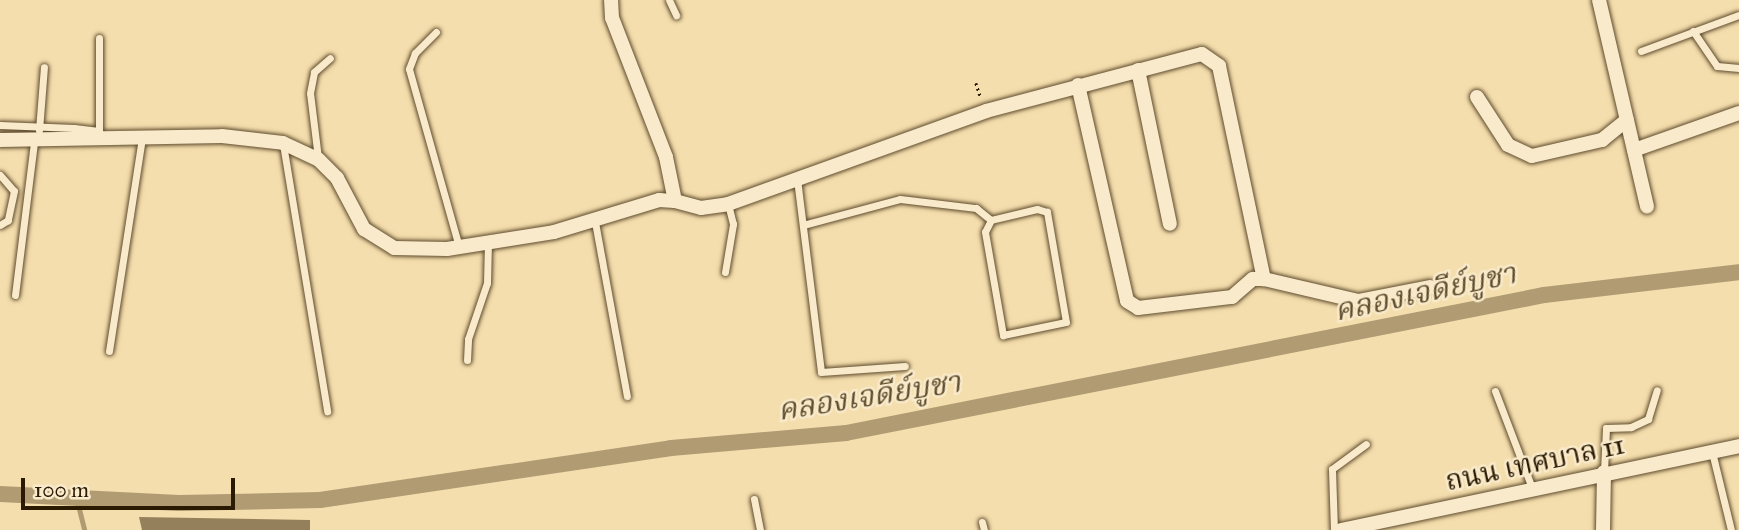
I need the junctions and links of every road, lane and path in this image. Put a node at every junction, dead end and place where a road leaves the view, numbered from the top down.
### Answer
1 (670, 0) edge
2 (1599, 0) edge
3 (608, 1) edge
4 (676, 15) dead end
5 (1739, 15) edge
6 (1693, 31) junction
7 (436, 32) dead end
8 (99, 38) dead end
9 (1641, 51) dead end
10 (330, 58) dead end
11 (44, 67) dead end
12 (1739, 68) edge
13 (1138, 70) junction
14 (1078, 85) junction
15 (1477, 97) dead end
16 (1739, 113) edge
17 (1627, 120) junction
18 (0, 125) edge
19 (36, 136) junction
20 (102, 136) junction
21 (142, 139) junction
22 (0, 140) edge
23 (282, 143) junction
24 (1634, 150) junction
25 (318, 159) junction
26 (0, 175) edge
27 (796, 175) junction
28 (675, 201) junction
29 (728, 204) junction
30 (1647, 207) dead end
31 (991, 220) junction
32 (595, 222) junction
33 (1170, 224) dead end
34 (0, 225) edge
35 (803, 225) junction
36 (488, 242) junction
37 (459, 247) junction
38 (725, 272) dead end
39 (1264, 279) junction
40 (1430, 287) dead end
41 (15, 295) dead end
42 (109, 351) dead end
43 (467, 360) dead end
44 (905, 366) dead end
45 (1657, 390) dead end
46 (1495, 391) dead end
47 (627, 396) dead end
48 (327, 411) dead end
49 (1366, 444) dead end
50 (1739, 446) edge
51 (1712, 452) junction
52 (1604, 472) junction
53 (1532, 488) junction
54 (754, 499) dead end
55 (760, 530) edge
56 (1334, 530) edge
57 (1342, 530) edge
58 (1603, 530) edge
59 (1731, 530) edge

1 - 4 lane
2 - 17 street
3 - 28 street
5 - 6 lane
6 - 9 lane
6 - 12 lane
7 - 37 lane
8 - 20 lane
10 - 25 lane
11 - 19 lane
13 - 14 street
13 - 33 street
13 - 39 street
14 - 27 street
14 - 39 street
15 - 17 street
16 - 24 street
17 - 24 street
18 - 19 lane
19 - 20 street
19 - 22 street
19 - 41 lane
20 - 21 street
21 - 23 street
21 - 42 lane
23 - 25 street
23 - 48 lane
24 - 30 street
25 - 37 street
26 - 34 lane
27 - 29 street
27 - 35 lane
28 - 29 street
28 - 32 street
29 - 38 lane
31 - 31 lane
31 - 35 lane
32 - 36 street
32 - 47 lane
35 - 44 lane
36 - 37 street
36 - 43 lane
39 - 40 street
45 - 52 lane
46 - 53 lane
49 - 56 lane
50 - 51 street, ถนน เทศบาล 11
51 - 52 street, ถนน เทศบาล 11
51 - 59 lane
52 - 53 street, ถนน เทศบาล 11
52 - 58 street
53 - 57 street, ถนน เทศบาล 11
54 - 55 lane

